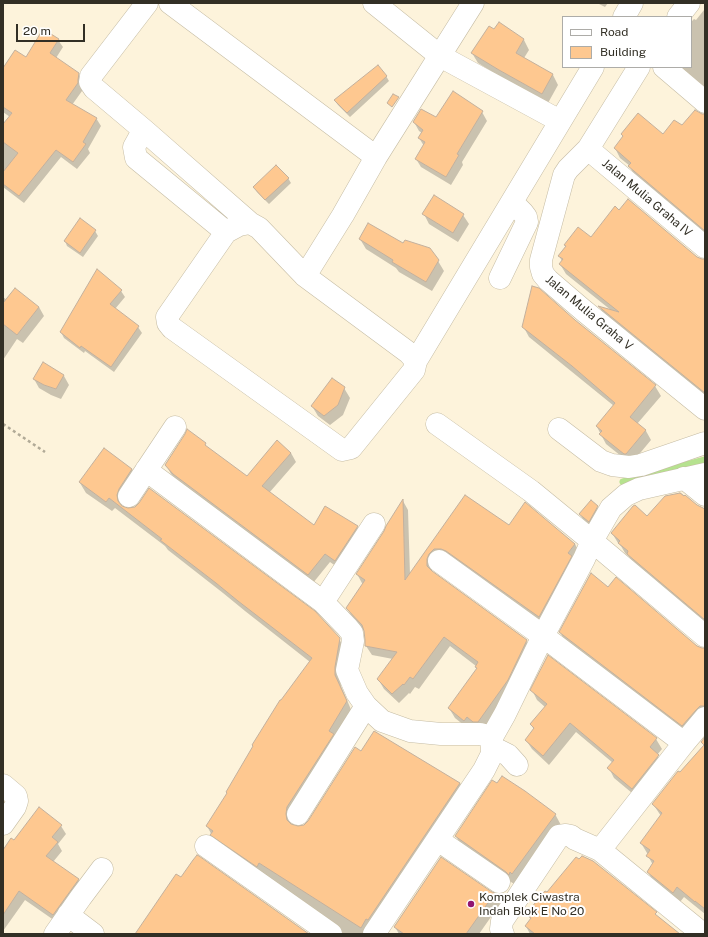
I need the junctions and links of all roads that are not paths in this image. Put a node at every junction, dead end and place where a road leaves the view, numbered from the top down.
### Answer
1 (147, 3) edge
2 (170, 3) edge
3 (374, 3) edge
4 (473, 3) edge
5 (632, 3) edge
6 (689, 3) edge
7 (625, 16) edge
8 (679, 16) edge
9 (440, 56) junction
10 (592, 68) edge
11 (638, 68) edge
12 (665, 68) edge
13 (705, 102) edge
14 (560, 121) junction
15 (145, 130) junction
16 (588, 149) junction
17 (376, 157) junction
18 (512, 202) junction
19 (250, 223) junction
20 (226, 232) junction
21 (705, 247) edge
22 (305, 276) junction
23 (500, 278) dead end
24 (416, 361) junction
25 (705, 409) edge
26 (437, 424) dead end
27 (175, 427) dead end
28 (559, 429) dead end
29 (705, 443) edge
30 (146, 470) junction
31 (695, 476) edge
32 (705, 495) edge
33 (129, 496) dead end
34 (374, 524) dead end
35 (592, 541) junction
36 (439, 561) dead end
37 (323, 602) junction
38 (543, 636) junction
39 (705, 636) edge
40 (366, 706) junction
41 (705, 718) edge
42 (492, 742) junction
43 (684, 743) junction
44 (517, 765) dead end
45 (3, 785) edge
46 (298, 814) dead end
47 (3, 824) edge
48 (438, 840) junction
49 (206, 846) dead end
50 (600, 850) junction
51 (102, 869) dead end
52 (499, 882) dead end
53 (68, 916) junction
54 (55, 934) edge
55 (93, 934) edge
56 (331, 934) edge
57 (374, 934) edge
58 (503, 934) edge
59 (703, 934) edge

1 - 15 street
2 - 17 street
3 - 9 street
4 - 9 street
5 - 7 street
6 - 8 street
9 - 14 street
9 - 17 street
10 - 14 street
11 - 16 street, Jalan Mulia Graha V
12 - 13 street
14 - 18 street
15 - 19 street
15 - 20 street
16 - 21 street, Jalan Mulia Graha IV
16 - 25 street, Jalan Mulia Graha V
17 - 22 street
18 - 23 street
18 - 24 street
19 - 20 street
19 - 22 street
20 - 24 street
22 - 24 street
26 - 35 street
27 - 30 street
28 - 29 street
30 - 33 street
30 - 37 street
31 - 32 street
31 - 35 street
34 - 37 street
35 - 38 street
35 - 39 street
36 - 38 street
37 - 40 street
38 - 42 street
38 - 43 street
40 - 42 street
40 - 46 street
41 - 43 street
42 - 44 street
42 - 48 street
43 - 50 street
45 - 47 street
48 - 52 street
48 - 57 street
49 - 56 street
50 - 58 street
50 - 59 street
51 - 53 street
53 - 54 street
53 - 55 street

